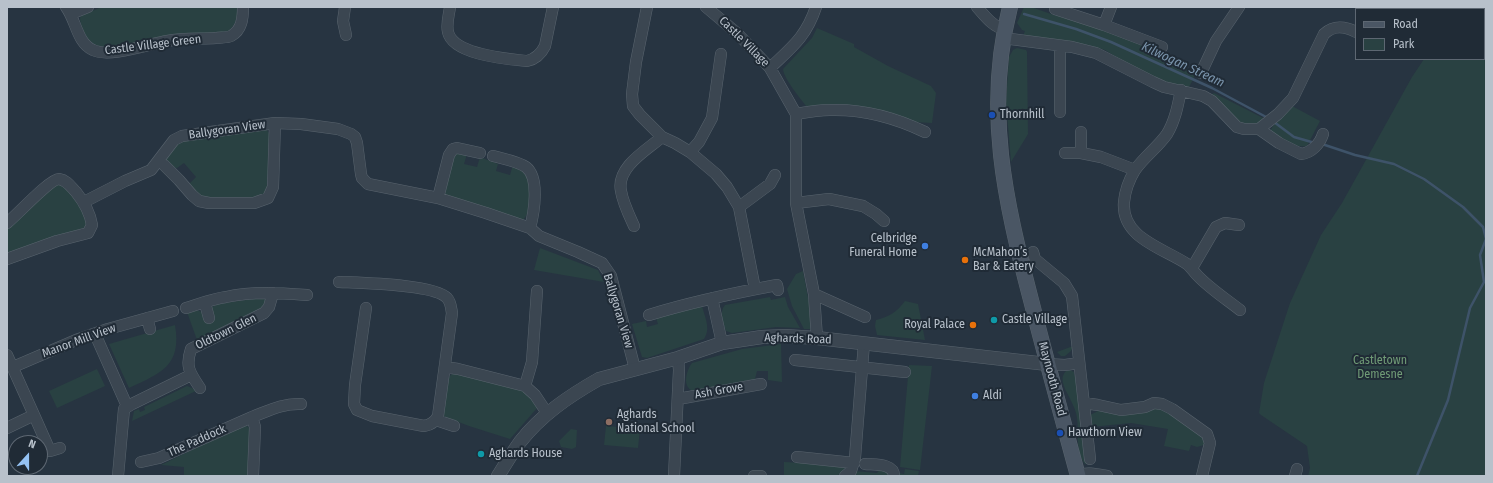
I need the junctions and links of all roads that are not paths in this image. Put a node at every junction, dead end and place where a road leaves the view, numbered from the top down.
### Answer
1 (88, 7) edge
2 (243, 7) edge
3 (345, 7) edge
4 (450, 7) edge
5 (553, 7) edge
6 (647, 7) edge
7 (706, 7) edge
8 (816, 7) edge
9 (977, 7) edge
10 (1010, 7) edge
11 (1111, 7) edge
12 (1239, 7) edge
13 (1055, 9) dead end
14 (69, 10) edge
15 (1104, 25) junction
16 (1355, 32) edge
17 (1004, 33) junction
18 (346, 35) dead end
19 (1060, 46) junction
20 (1162, 47) dead end
21 (721, 54) dead end
22 (770, 68) junction
23 (1201, 73) dead end
24 (1181, 90) junction
25 (1060, 112) dead end
26 (796, 114) junction
27 (275, 123) junction
28 (1259, 129) junction
29 (925, 132) dead end
30 (1081, 132) dead end
31 (662, 137) junction
32 (1319, 140) dead end
33 (690, 152) junction
34 (480, 153) dead end
35 (1065, 153) dead end
36 (1081, 153) junction
37 (493, 156) dead end
38 (164, 165) dead end
39 (1135, 170) junction
40 (775, 174) dead end
41 (438, 198) junction
42 (84, 202) junction
43 (796, 203) junction
44 (739, 207) junction
45 (884, 220) dead end
46 (7, 223) edge
47 (1239, 225) dead end
48 (634, 226) dead end
49 (530, 228) junction
50 (1033, 252) dead end
51 (7, 259) edge
52 (1192, 268) junction
53 (339, 282) dead end
54 (755, 289) junction
55 (778, 290) dead end
56 (537, 292) dead end
57 (273, 293) junction
58 (814, 294) junction
59 (307, 295) dead end
60 (712, 298) junction
61 (205, 303) junction
62 (186, 308) dead end
63 (366, 308) dead end
64 (1240, 310) dead end
65 (174, 311) dead end
66 (649, 315) dead end
67 (865, 317) dead end
68 (209, 318) dead end
69 (95, 334) junction
70 (817, 338) junction
71 (722, 343) junction
72 (864, 343) junction
73 (7, 355) edge
74 (678, 358) junction
75 (795, 360) dead end
76 (1079, 363) junction
77 (1048, 364) junction
78 (13, 367) junction
79 (445, 367) junction
80 (861, 368) junction
81 (635, 369) junction
82 (905, 372) dead end
83 (191, 374) junction
84 (761, 384) dead end
85 (525, 386) junction
86 (200, 388) dead end
87 (678, 399) junction
88 (1085, 403) junction
89 (301, 404) dead end
90 (127, 406) junction
91 (547, 412) junction
92 (34, 415) junction
93 (252, 417) junction
94 (436, 420) junction
95 (454, 426) dead end
96 (7, 428) edge
97 (60, 448) dead end
98 (797, 457) dead end
99 (1090, 459) dead end
100 (141, 462) dead end
101 (859, 464) junction
102 (118, 476) edge
103 (253, 476) edge
104 (498, 476) edge
105 (674, 476) edge
106 (754, 476) edge
107 (761, 476) edge
108 (845, 476) edge
109 (894, 476) edge
110 (1077, 476) edge
111 (1107, 476) edge
112 (1202, 476) edge

1 - 14 street
2 - 14 street, Castle Village Green
3 - 18 street
4 - 5 street
6 - 31 street
7 - 22 street, Castle Village
8 - 22 street
9 - 17 street
10 - 17 main road, Maynooth Road
11 - 15 street
12 - 23 street
13 - 15 street
15 - 20 street
16 - 28 street
17 - 19 street
17 - 77 main road, Maynooth Road
19 - 24 street
19 - 25 street
21 - 33 street
22 - 26 street, Castle Village
24 - 28 street
24 - 39 street
26 - 29 street
26 - 43 street, Castle Village
27 - 38 street, Ballygoran View
27 - 41 street, Ballygoran View
27 - 42 street, Ballygoran View
28 - 32 street
30 - 36 street
31 - 33 street
31 - 48 street
33 - 44 street
34 - 41 street
35 - 36 street
36 - 39 street
37 - 49 street
39 - 52 street
40 - 44 street
41 - 49 street, Ballygoran View
42 - 46 street
42 - 51 street
43 - 45 street
43 - 58 street, Castle Village
44 - 54 street
47 - 52 street
49 - 81 street, Ballygoran View
50 - 76 street
52 - 64 street
53 - 79 street
54 - 55 street
54 - 60 street
56 - 85 street
57 - 59 street, Oldtown Glen
57 - 61 street, Oldtown Glen
57 - 83 street, Oldtown Glen
58 - 67 street
58 - 70 street, Castle Village
60 - 66 street
60 - 71 street
61 - 62 street, Oldtown Glen
61 - 68 street
63 - 94 street
65 - 69 street, Manor Mill View
69 - 78 street, Manor Mill View
69 - 90 street
70 - 71 street, Aghards Road
70 - 72 street, Aghards Road
71 - 74 street, Aghards Road
72 - 77 street, Aghards Road
72 - 80 street
73 - 78 street
74 - 81 street, Aghards Road
74 - 87 street, Ash Grove
75 - 80 street
76 - 77 street
76 - 88 street
77 - 110 main road, Maynooth Road
78 - 92 street
79 - 85 street
79 - 94 street
80 - 82 street
80 - 101 street
81 - 91 street, Aghards Road
83 - 86 street, Oldtown Glen
83 - 90 street
84 - 87 street, Ash Grove
85 - 91 street
87 - 105 street, Ash Grove
88 - 99 street
88 - 112 street
89 - 93 street, The Paddock
90 - 102 street
91 - 104 street, Aghards Road
92 - 96 street
92 - 97 street
93 - 100 street, The Paddock
93 - 103 street
94 - 95 street
98 - 101 street
101 - 108 street
101 - 109 street
106 - 107 street
110 - 111 street

